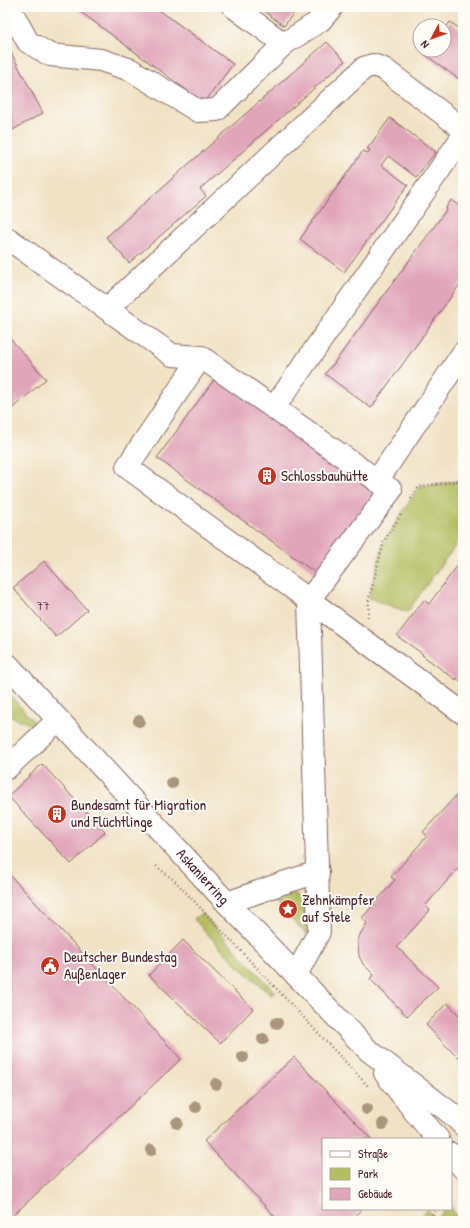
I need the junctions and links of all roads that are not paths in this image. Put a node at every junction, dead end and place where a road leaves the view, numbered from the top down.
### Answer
1 (9, 7) edge
2 (234, 7) edge
3 (332, 7) edge
4 (284, 44) junction
5 (463, 129) edge
6 (463, 136) edge
7 (7, 238) edge
8 (107, 309) junction
9 (463, 353) edge
10 (201, 357) junction
11 (274, 408) junction
12 (377, 481) junction
13 (309, 600) junction
14 (7, 664) edge
15 (463, 713) edge
16 (58, 720) junction
17 (7, 768) edge
18 (318, 872) junction
19 (227, 903) junction
20 (296, 975) junction
21 (368, 1050) junction
22 (463, 1125) edge
23 (437, 1138) edge
24 (452, 1155) edge
25 (463, 1168) edge

1 - 4 street
2 - 4 street
3 - 4 street
5 - 8 street
6 - 11 street
7 - 8 street
8 - 10 street
9 - 12 street
10 - 11 street
10 - 13 street
11 - 12 street
12 - 13 street
13 - 15 street
13 - 18 street
14 - 16 street, Askanierring
16 - 17 street
16 - 19 street, Askanierring
18 - 19 street
18 - 20 street
19 - 20 street, Askanierring
20 - 21 street, Askanierring
21 - 22 street, Askanierring
21 - 23 street, Askanierring
24 - 25 street

